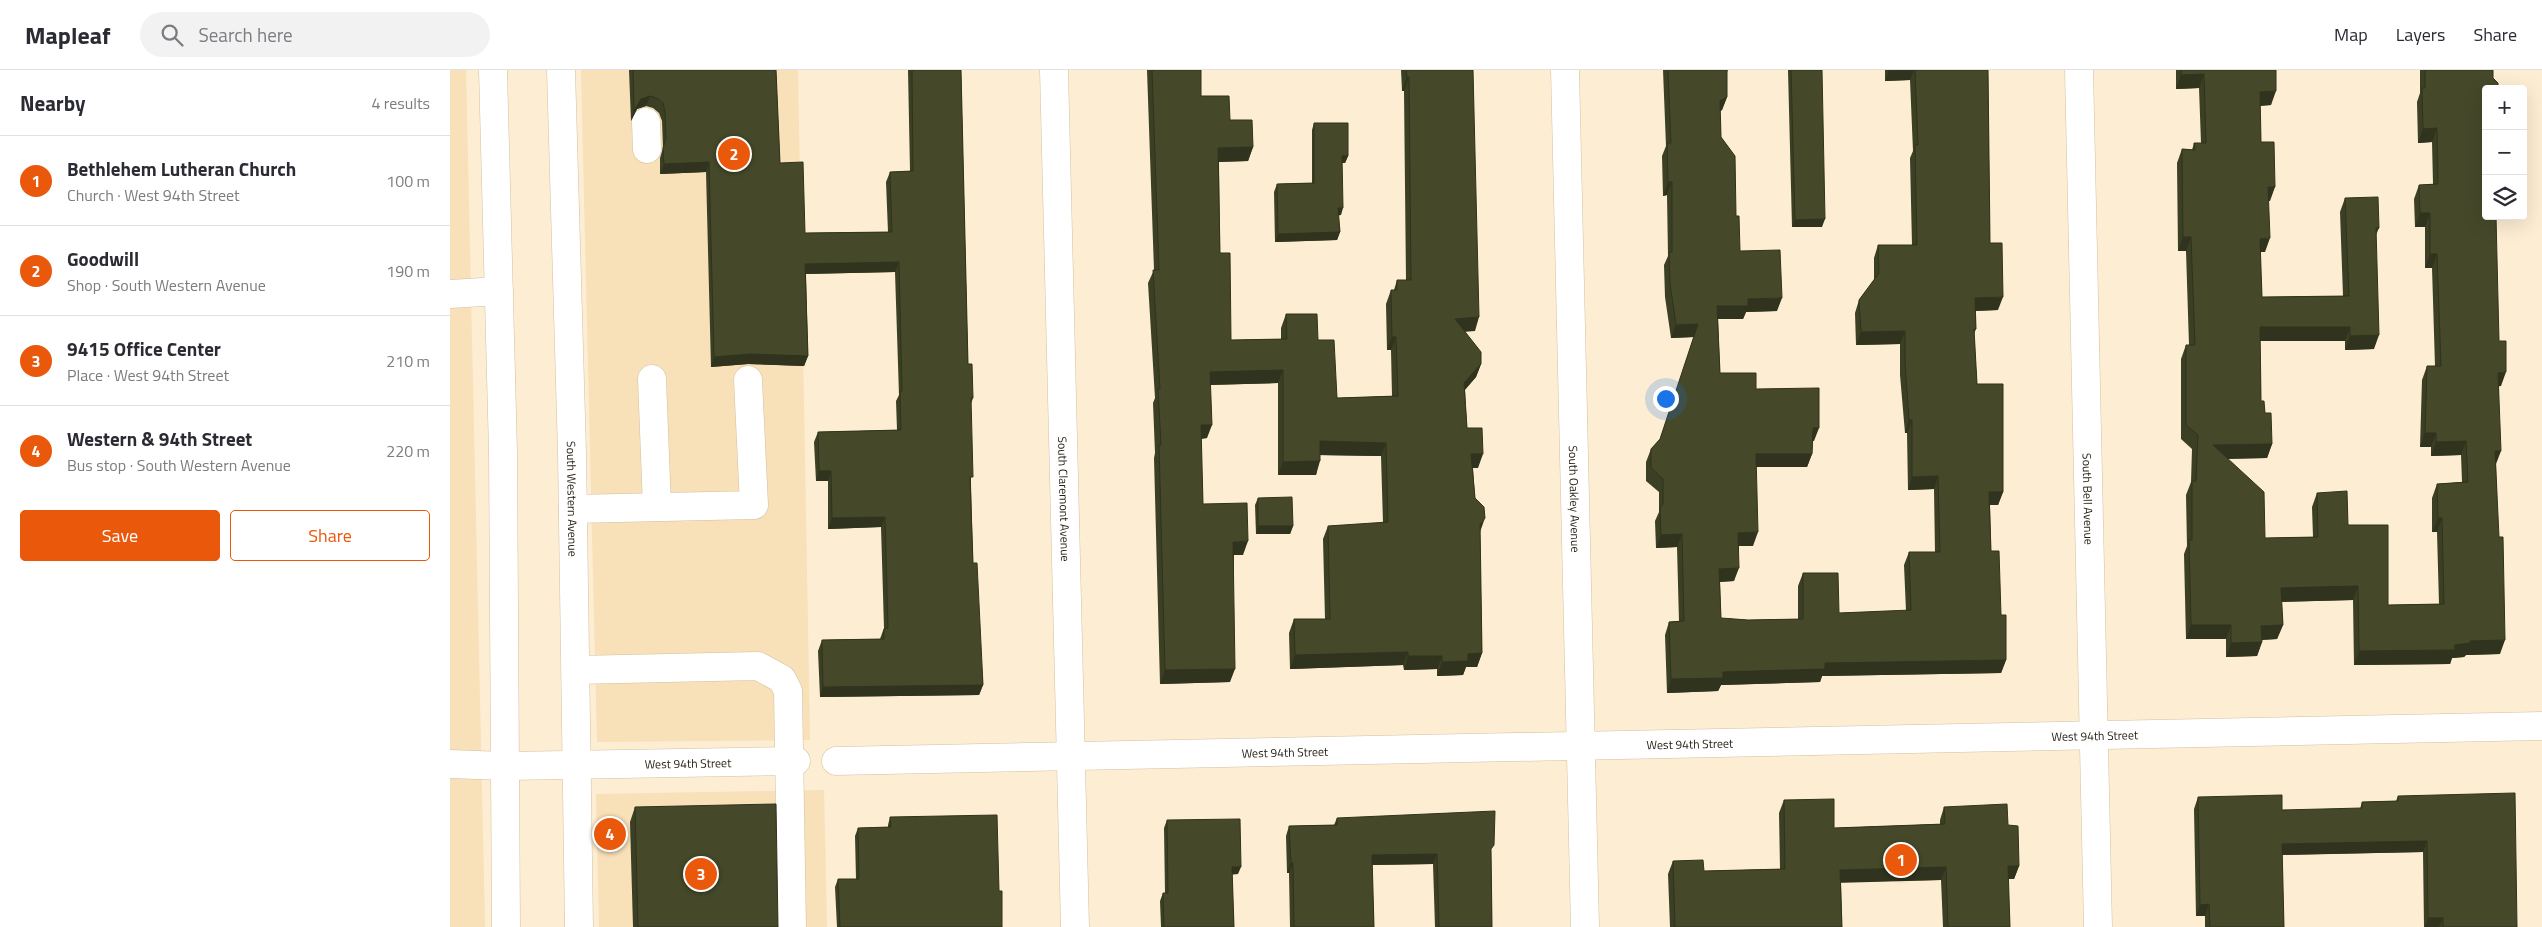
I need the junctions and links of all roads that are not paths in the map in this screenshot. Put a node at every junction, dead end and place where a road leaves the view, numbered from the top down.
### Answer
1 (493, 70) edge
2 (561, 70) edge
3 (1054, 70) edge
4 (1565, 70) edge
5 (2079, 70) edge
6 (646, 122) dead end
7 (647, 149) dead end
8 (499, 291) junction
9 (450, 294) edge
10 (652, 379) dead end
11 (748, 380) dead end
12 (657, 507) junction
13 (572, 509) junction
14 (576, 670) junction
15 (2542, 726) edge
16 (2093, 735) junction
17 (1580, 745) junction
18 (1071, 756) junction
19 (792, 761) junction
20 (836, 761) dead end
21 (450, 764) edge
22 (578, 765) junction
23 (503, 766) junction
24 (506, 927) edge
25 (579, 927) edge
26 (792, 927) edge
27 (1074, 927) edge
28 (1585, 927) edge
29 (2098, 927) edge

1 - 8 street
2 - 13 street, South Western Avenue
3 - 18 street, South Claremont Avenue
4 - 17 street, South Oakley Avenue
5 - 16 street, South Bell Avenue
6 - 7 street
8 - 9 street
8 - 23 street
10 - 12 street
11 - 12 street
12 - 13 street
13 - 14 street, South Western Avenue
14 - 19 street
14 - 22 street, South Western Avenue
15 - 16 street, West 94th Street
16 - 17 street, West 94th Street
16 - 29 street, South Bell Avenue
17 - 18 street, West 94th Street
17 - 28 street, South Oakley Avenue
18 - 20 street, West 94th Street
18 - 27 street, South Claremont Avenue
19 - 22 street, West 94th Street
19 - 26 street
21 - 23 street, West 94th Street
22 - 23 street, West 94th Street
22 - 25 street, South Western Avenue
23 - 24 street

